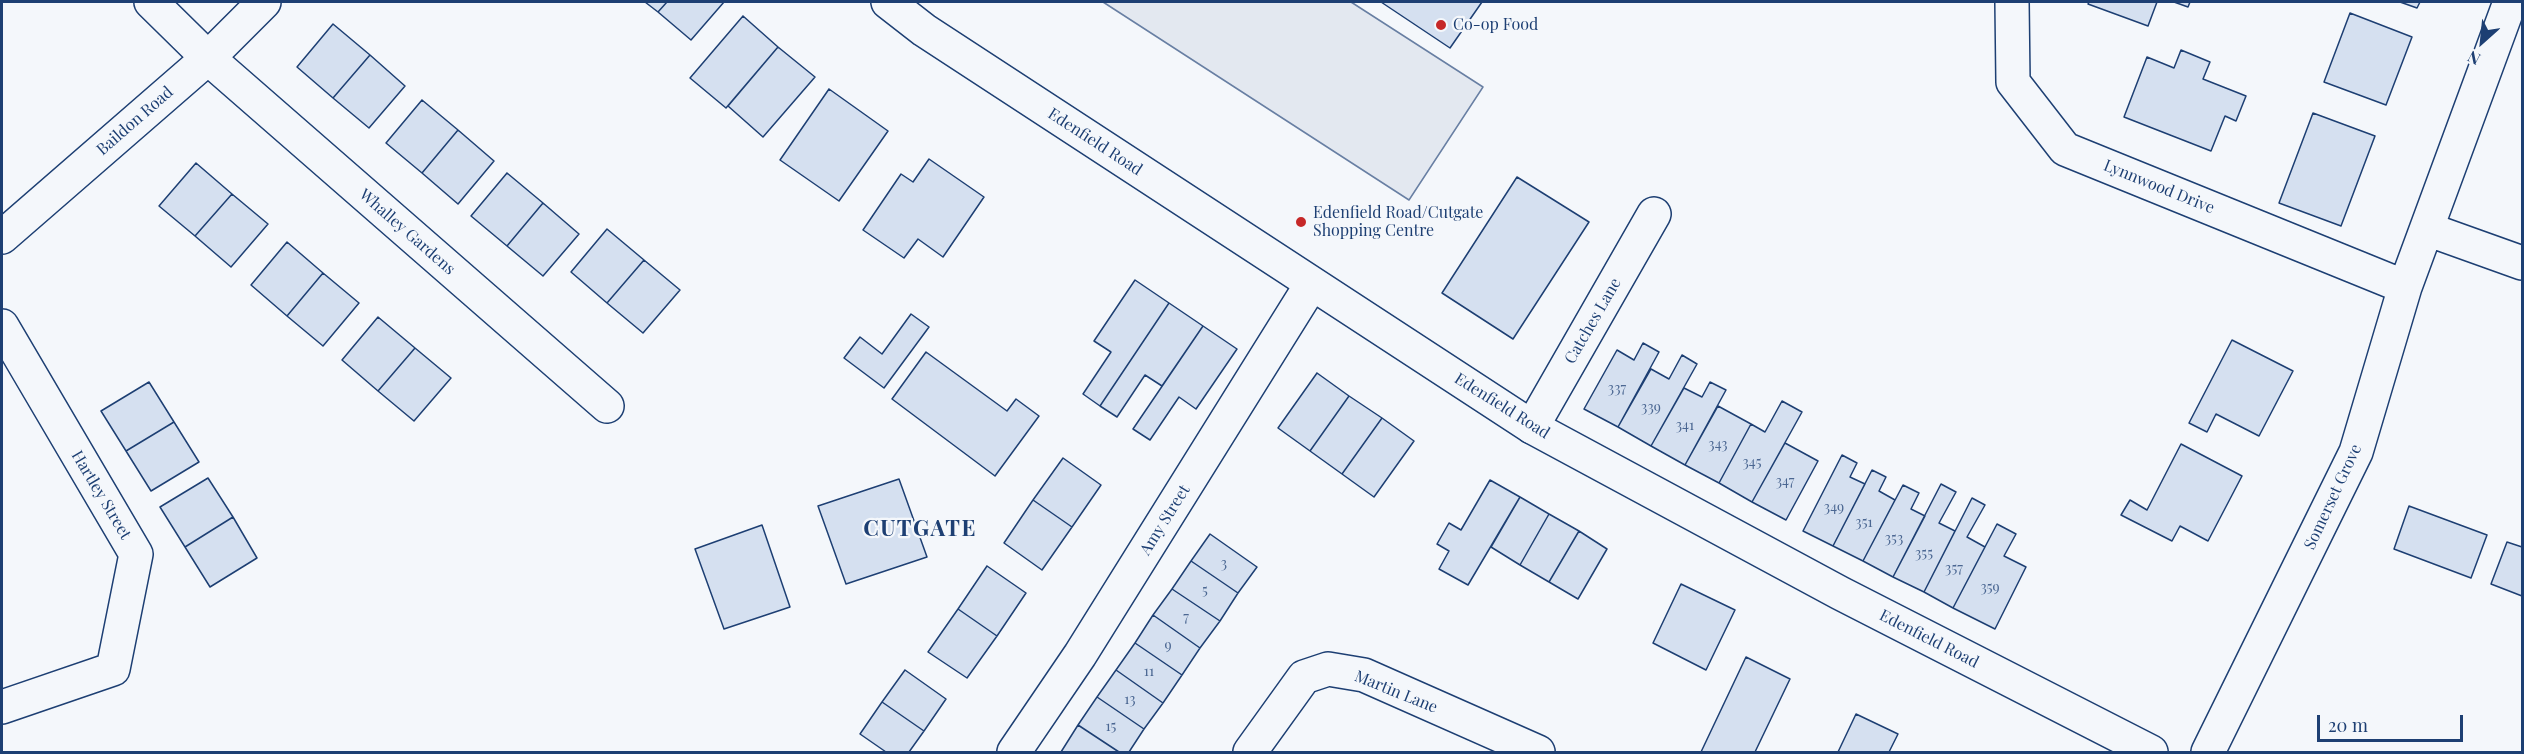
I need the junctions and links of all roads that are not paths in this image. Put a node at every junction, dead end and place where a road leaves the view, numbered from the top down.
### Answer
1 (152, 2) edge
2 (264, 2) edge
3 (888, 2) edge
4 (2012, 2) edge
5 (2510, 2) edge
6 (208, 58) junction
7 (1654, 214) dead end
8 (2427, 229) junction
9 (2, 237) edge
10 (2523, 263) edge
11 (1311, 285) junction
12 (2405, 287) junction
13 (2, 326) edge
14 (607, 406) dead end
15 (1533, 427) junction
16 (2, 707) edge
17 (1014, 753) edge
18 (1250, 753) edge
19 (1539, 753) edge
20 (2151, 753) edge
21 (2208, 753) edge

1 - 6 street, Whalley Gardens
2 - 6 street, Baildon Road
3 - 11 street, Edenfield Road
4 - 12 street, Lynnwood Drive
5 - 8 street, Somerset Grove
6 - 9 street, Baildon Road
6 - 14 street, Whalley Gardens
7 - 15 street, Catches Lane
8 - 10 street
8 - 12 street, Somerset Grove
11 - 15 street, Edenfield Road
11 - 17 street, Amy Street
12 - 21 street, Somerset Grove
13 - 16 street, Hartley Street
15 - 20 street, Edenfield Road
18 - 19 street, Martin Lane

